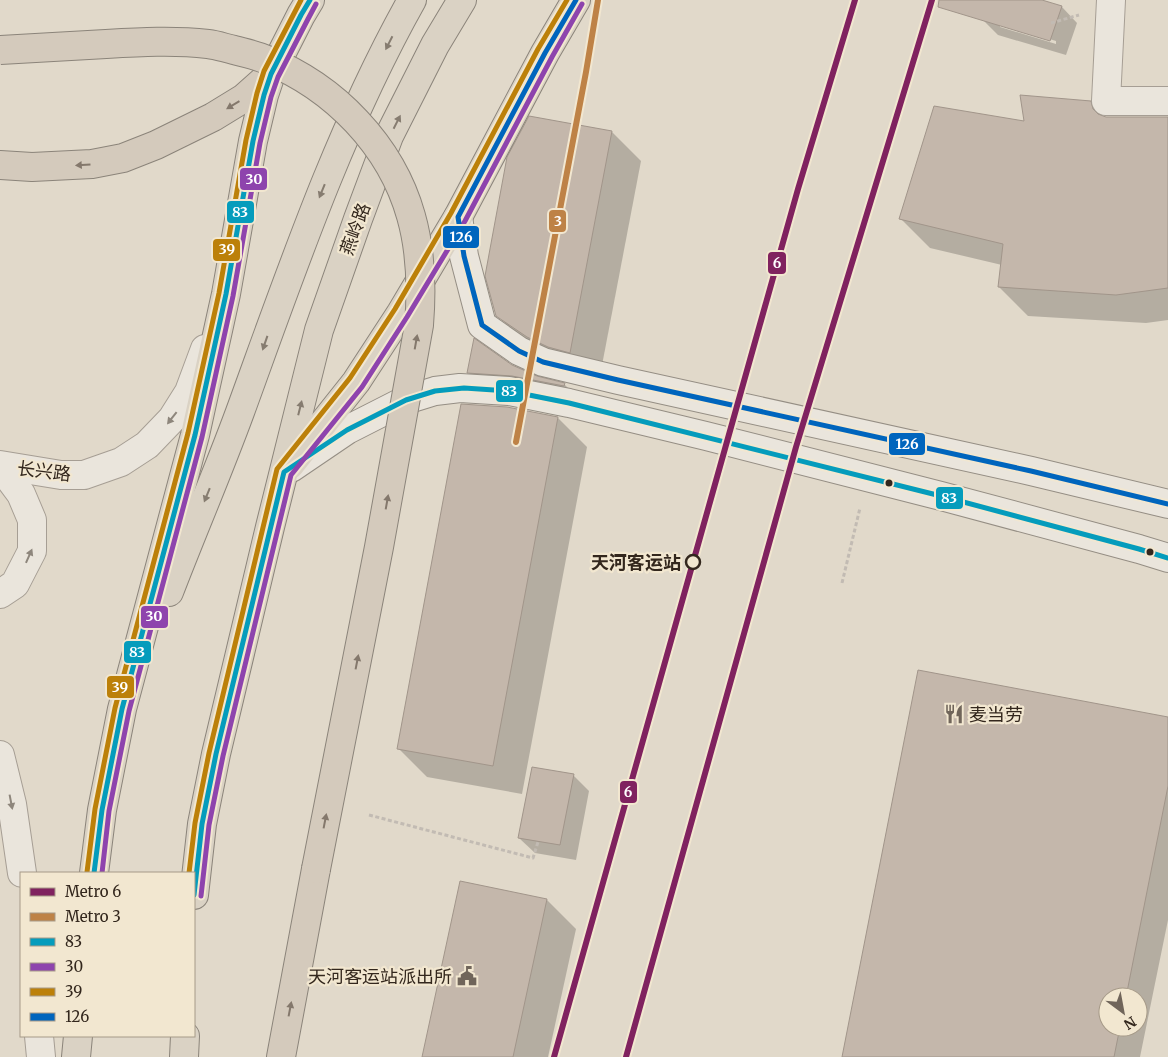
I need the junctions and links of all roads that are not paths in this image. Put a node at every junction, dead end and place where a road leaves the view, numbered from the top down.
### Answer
1 (310, 0) edge
2 (412, 0) edge
3 (462, 0) edge
4 (576, 0) edge
5 (1111, 0) edge
6 (0, 50) edge
7 (271, 74) junction
8 (1168, 101) edge
9 (0, 166) edge
10 (458, 217) junction
11 (226, 294) junction
12 (543, 362) junction
13 (539, 397) junction
14 (0, 466) edge
15 (284, 472) junction
16 (1168, 504) edge
17 (1168, 558) edge
18 (0, 594) edge
19 (122, 709) junction
20 (0, 755) edge
21 (22, 872) edge
22 (94, 872) edge
23 (195, 886) edge
24 (39, 1037) edge
25 (78, 1037) edge
26 (185, 1037) edge
27 (41, 1057) edge
28 (76, 1057) edge
29 (184, 1057) edge
30 (281, 1057) edge

1 - 7 highway
2 -> 19 highway
15 -> 3 highway, 燕岭路
4 - 10 highway
5 - 8 main road
30 -> 6 highway, bridge
7 -> 9 highway
7 - 11 highway
10 - 12 main road
10 - 15 highway
11 -> 14 main road, 长兴路
11 - 19 highway
12 - 13 main road
12 - 16 main road
13 - 15 main road
13 - 17 main road
18 -> 14 main road
15 - 23 highway, 燕岭路
19 - 22 highway
20 -> 21 main road
24 - 27 main road
25 - 28 highway
26 - 29 highway

